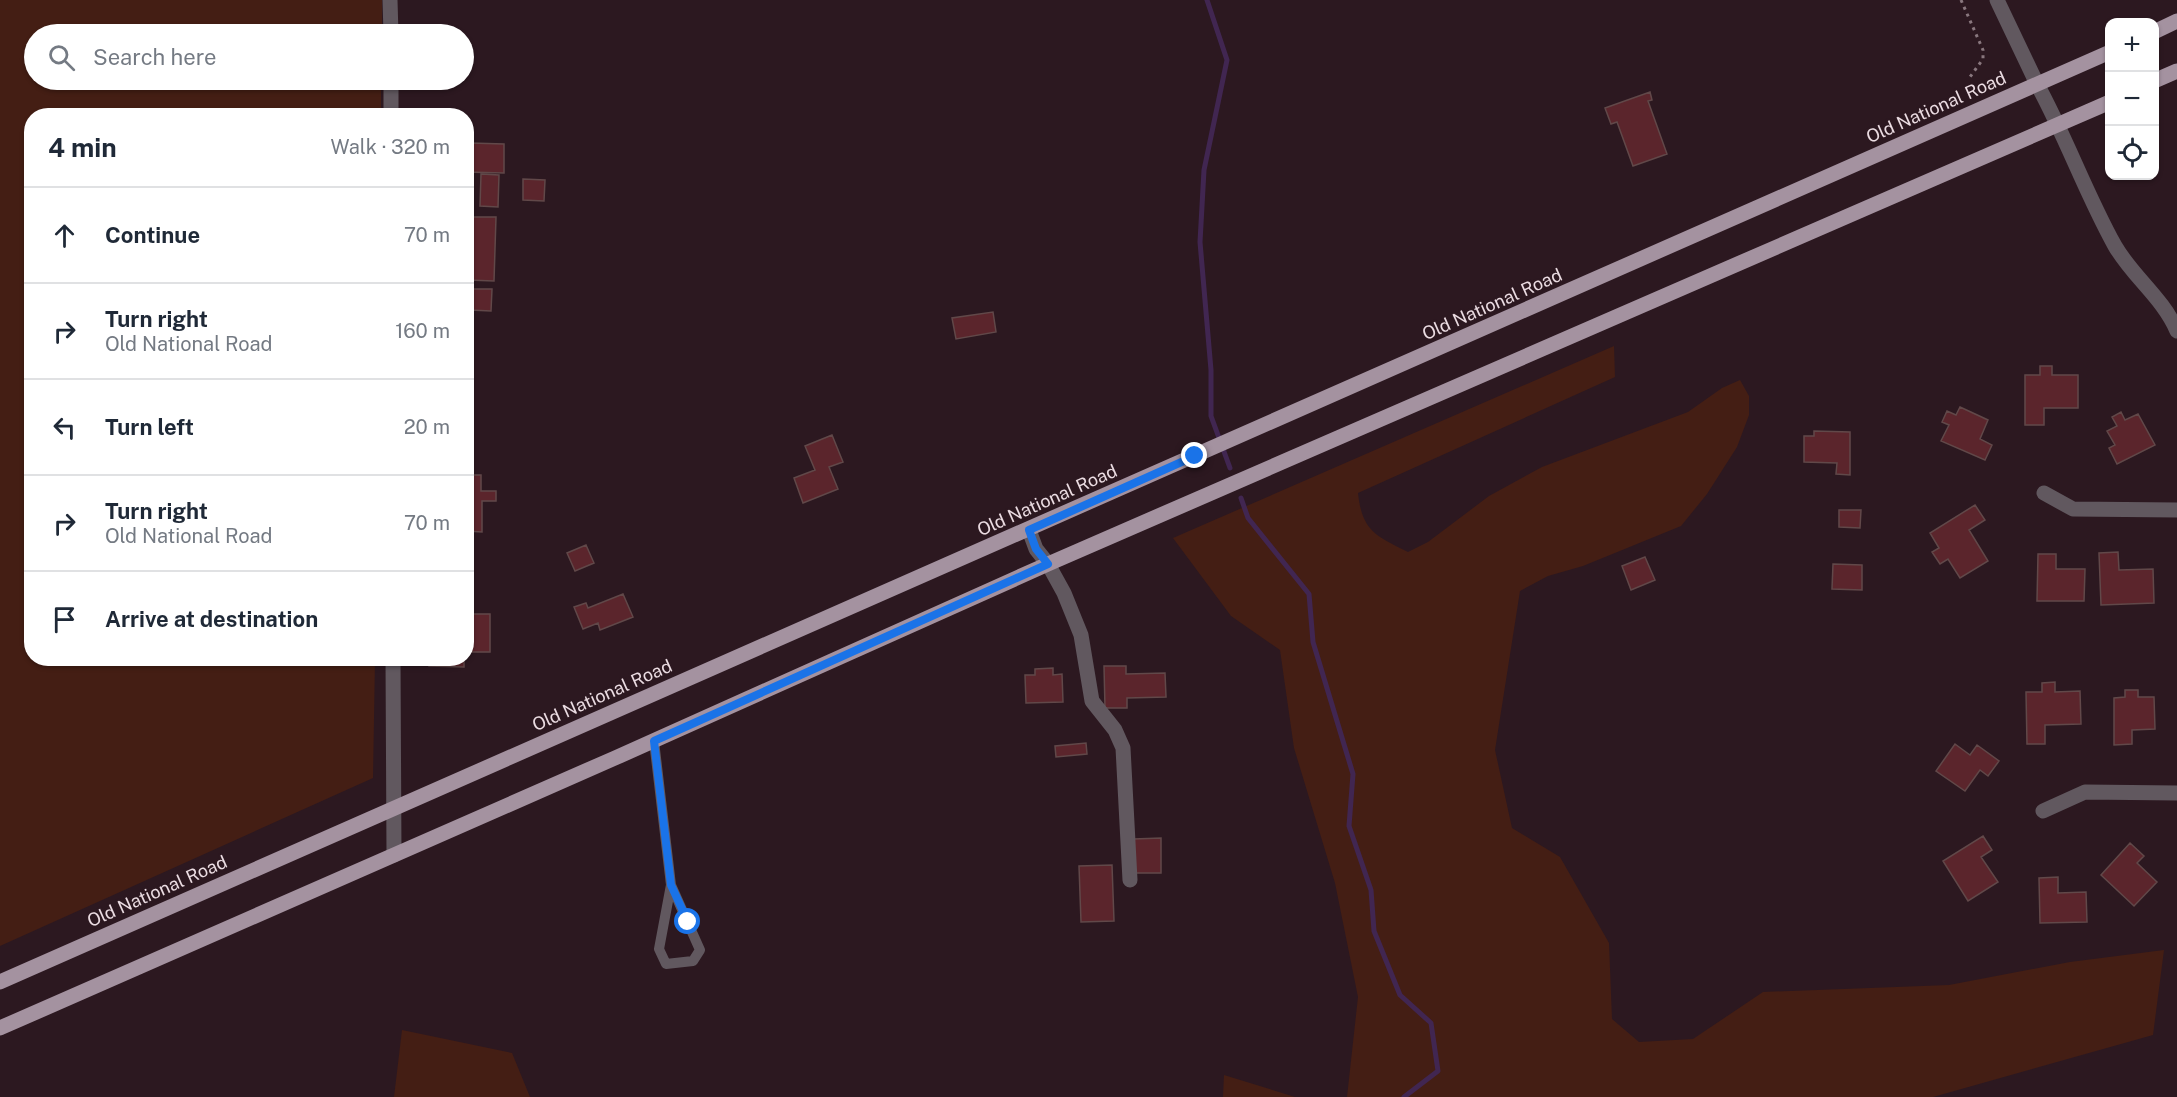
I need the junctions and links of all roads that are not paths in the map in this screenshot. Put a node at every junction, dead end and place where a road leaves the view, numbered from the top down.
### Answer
1 (390, 0) edge
2 (1997, 0) edge
3 (2177, 21) edge
4 (391, 24) edge
5 (2159, 30) edge
6 (2105, 54) edge
7 (2177, 71) edge
8 (2159, 79) edge
9 (2037, 84) junction
10 (391, 90) edge
11 (2105, 104) edge
12 (391, 108) edge
13 (2060, 125) junction
14 (2177, 331) edge
15 (2044, 493) dead end
16 (2177, 510) edge
17 (1029, 530) junction
18 (1048, 564) junction
19 (393, 666) edge
20 (654, 741) junction
21 (2177, 793) edge
22 (394, 807) junction
23 (2043, 810) dead end
24 (394, 855) junction
25 (1130, 880) dead end
26 (671, 885) junction
27 (0, 982) edge
28 (0, 1028) edge

1 - 4 street
2 - 9 street
3 - 5 main road
6 - 9 main road, Old National Road
7 - 8 main road
9 - 13 street
9 - 17 main road, Old National Road
10 - 12 street
11 - 13 main road
13 - 14 street
13 - 18 main road
15 - 16 street
17 - 18 street
17 - 22 main road, Old National Road
18 - 20 main road
18 - 25 street
19 - 22 street
20 - 24 main road
20 - 26 lane
21 - 23 street
22 - 24 street
22 - 27 main road, Old National Road
24 - 28 main road
26 - 26 lane

